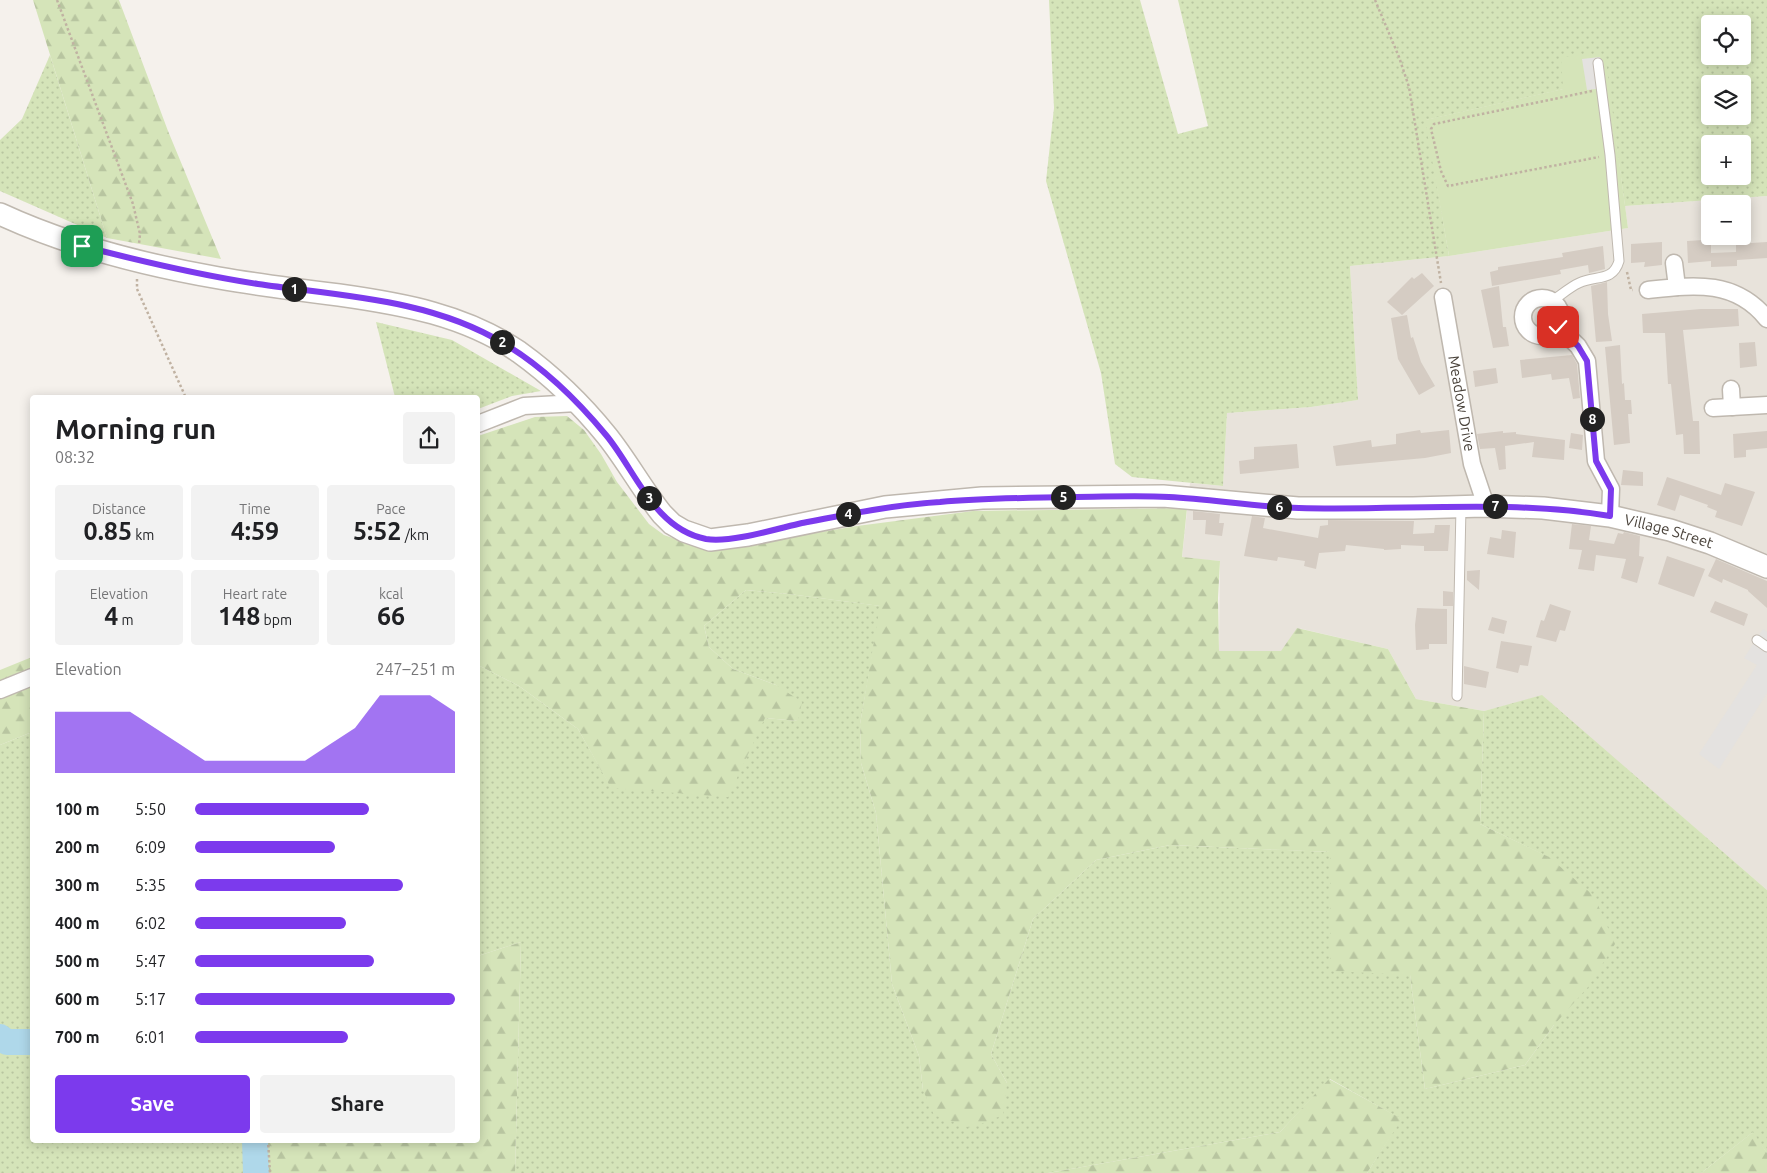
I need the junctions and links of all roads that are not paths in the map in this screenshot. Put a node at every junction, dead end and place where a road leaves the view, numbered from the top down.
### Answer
1 (1598, 63) dead end
2 (0, 214) edge
3 (1674, 264) dead end
4 (1677, 287) junction
5 (1648, 290) road end
6 (1443, 297) road end
7 (1552, 301) junction
8 (1767, 319) edge
9 (1558, 327) junction
10 (1732, 389) dead end
11 (576, 403) junction
12 (1767, 405) edge
13 (1732, 407) junction
14 (1713, 408) dead end
15 (480, 423) edge
16 (1461, 506) junction
17 (1486, 506) junction
18 (1610, 516) junction
19 (1767, 567) edge
20 (1757, 640) dead end
21 (1767, 647) edge
22 (30, 678) edge
23 (0, 690) edge
24 (1456, 696) dead end

1 - 7 lane
2 - 11 street, Village Street
3 - 4 street
4 - 5 street
4 - 8 street
6 - 17 street, Meadow Drive
7 - 9 street
7 - 9 street
9 - 18 street
10 - 13 street
11 - 15 street
11 - 16 street, Village Street
12 - 13 street
13 - 14 street
16 - 17 street, Village Street
16 - 24 lane
17 - 18 street, Village Street
18 - 19 street, Village Street
20 - 21 lane
22 - 23 street

